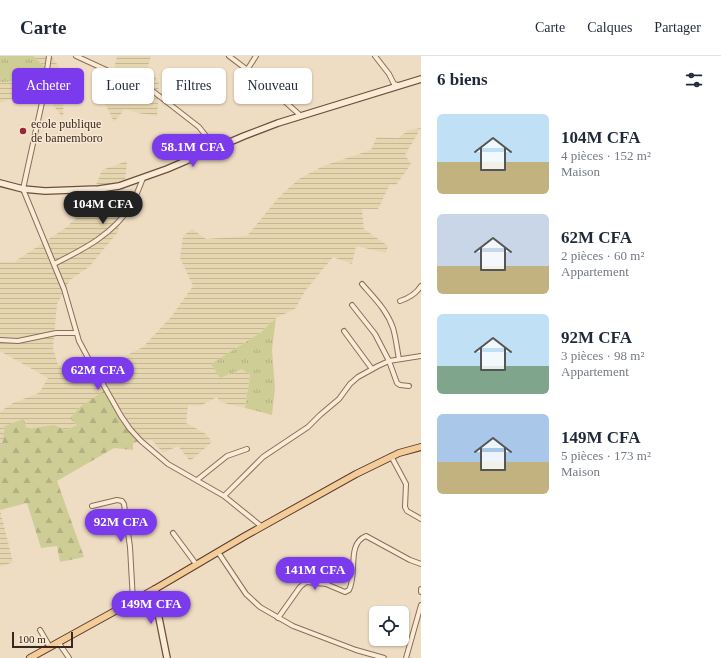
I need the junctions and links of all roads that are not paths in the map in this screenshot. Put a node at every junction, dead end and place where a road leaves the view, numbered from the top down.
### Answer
1 (50, 56) edge
2 (76, 56) edge
3 (229, 56) edge
4 (256, 56) edge
5 (374, 56) edge
6 (245, 68) edge
7 (249, 68) edge
8 (421, 79) edge
9 (398, 85) junction
10 (287, 104) edge
11 (301, 116) junction
12 (218, 147) junction
13 (143, 178) junction
14 (0, 183) edge
15 (23, 189) junction
16 (54, 264) junction
17 (362, 284) dead end
18 (421, 286) edge
19 (400, 301) dead end
20 (352, 306) dead end
21 (344, 331) dead end
22 (76, 333) junction
23 (0, 340) edge
24 (421, 356) edge
25 (399, 359) junction
26 (389, 361) junction
27 (372, 369) junction
28 (409, 386) dead end
29 (421, 447) edge
30 (247, 449) dead end
31 (391, 456) junction
32 (198, 480) junction
33 (224, 496) junction
34 (92, 506) dead end
35 (421, 519) edge
36 (261, 526) junction
37 (173, 533) dead end
38 (218, 552) junction
39 (196, 564) junction
40 (421, 564) edge
41 (155, 589) junction
42 (133, 601) junction
43 (421, 605) edge
44 (278, 618) junction
45 (40, 630) dead end
46 (58, 642) junction
47 (50, 647) junction
48 (30, 658) edge
49 (69, 658) edge
50 (167, 658) edge
51 (384, 658) edge
52 (406, 658) edge

1 - 15 street
2 - 12 street
3 - 6 street
4 - 7 street
5 - 9 street
8 - 9 street
9 - 11 street
10 - 11 street
11 - 12 street
12 - 13 street
13 - 15 street
13 - 16 street
14 - 15 street
15 - 16 street
16 - 22 street
17 - 25 street
18 - 19 street
20 - 26 street
21 - 27 street
22 - 23 street
22 - 32 street
24 - 25 street
25 - 26 street
26 - 27 street
26 - 28 street
27 - 33 street
29 - 31 main road
30 - 32 street
31 - 35 street
31 - 36 main road
32 - 33 street
33 - 36 street
34 - 42 street
36 - 38 main road
37 - 39 street
38 - 39 main road
38 - 44 street
39 - 41 main road
40 - 44 street
41 - 42 main road
41 - 50 street
42 - 46 main road
43 - 52 street
44 - 51 street
45 - 47 street
46 - 47 main road
46 - 49 street
47 - 48 main road

